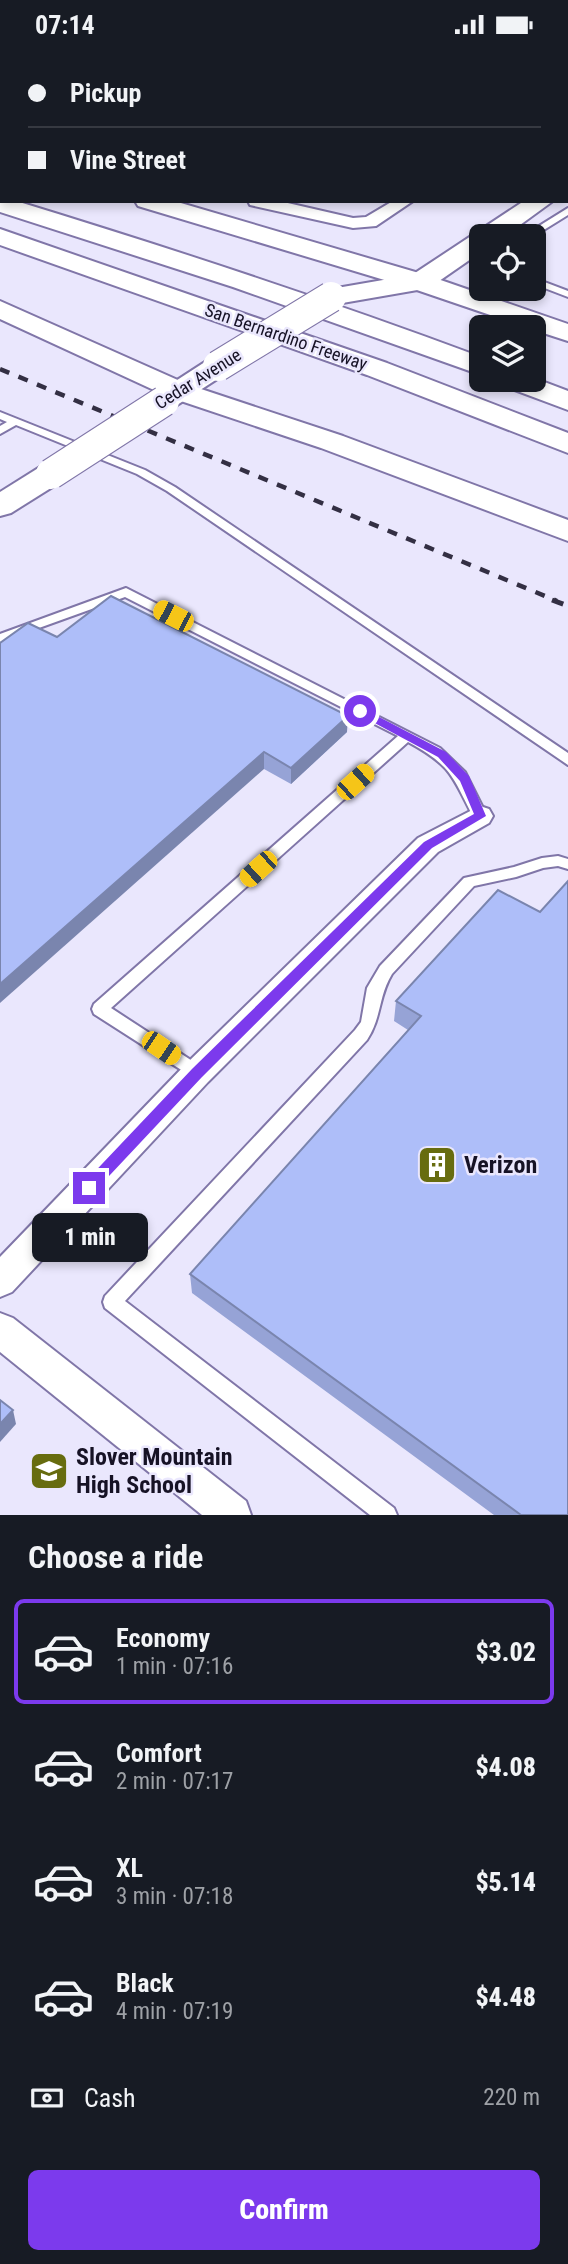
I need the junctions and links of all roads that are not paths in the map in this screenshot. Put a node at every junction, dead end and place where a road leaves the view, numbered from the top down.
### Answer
1 (154, 203) edge
2 (265, 203) edge
3 (402, 203) edge
4 (538, 203) edge
5 (0, 204) edge
6 (568, 211) edge
7 (507, 224) edge
8 (546, 225) edge
9 (0, 237) edge
10 (469, 249) edge
11 (420, 282) junction
12 (546, 286) edge
13 (568, 294) edge
14 (0, 309) edge
15 (568, 333) edge
16 (469, 363) edge
17 (545, 392) edge
18 (172, 396) junction
19 (568, 401) edge
20 (0, 415) edge
21 (15, 421) junction
22 (0, 431) edge
23 (568, 445) edge
24 (0, 506) edge
25 (568, 531) edge
26 (0, 638) edge
27 (407, 735) junction
28 (568, 760) edge
29 (481, 816) joint
30 (568, 864) edge
31 (197, 1073) junction
32 (0, 1281) edge
33 (0, 1330) edge
34 (232, 1515) edge
35 (387, 1515) edge

1 - 11 main road
2 - 3 street
4 - 7 main road
5 - 16 main road, San Bernardino Freeway
6 - 8 lane
9 - 23 main road, San Bernardino Freeway
10 - 11 main road, Cedar Avenue
11 - 15 main road
11 - 18 main road, Cedar Avenue, bridge
12 - 13 lane
14 - 18 main road
17 - 19 main road
18 - 24 main road, Cedar Avenue, bridge
18 - 25 main road
20 - 21 lane
21 - 22 lane
21 - 28 lane
26 - 27 lane
27 - 29 lane
27 - 31 lane
29 - 31 street
30 - 35 lane
31 - 32 street
33 - 34 street

